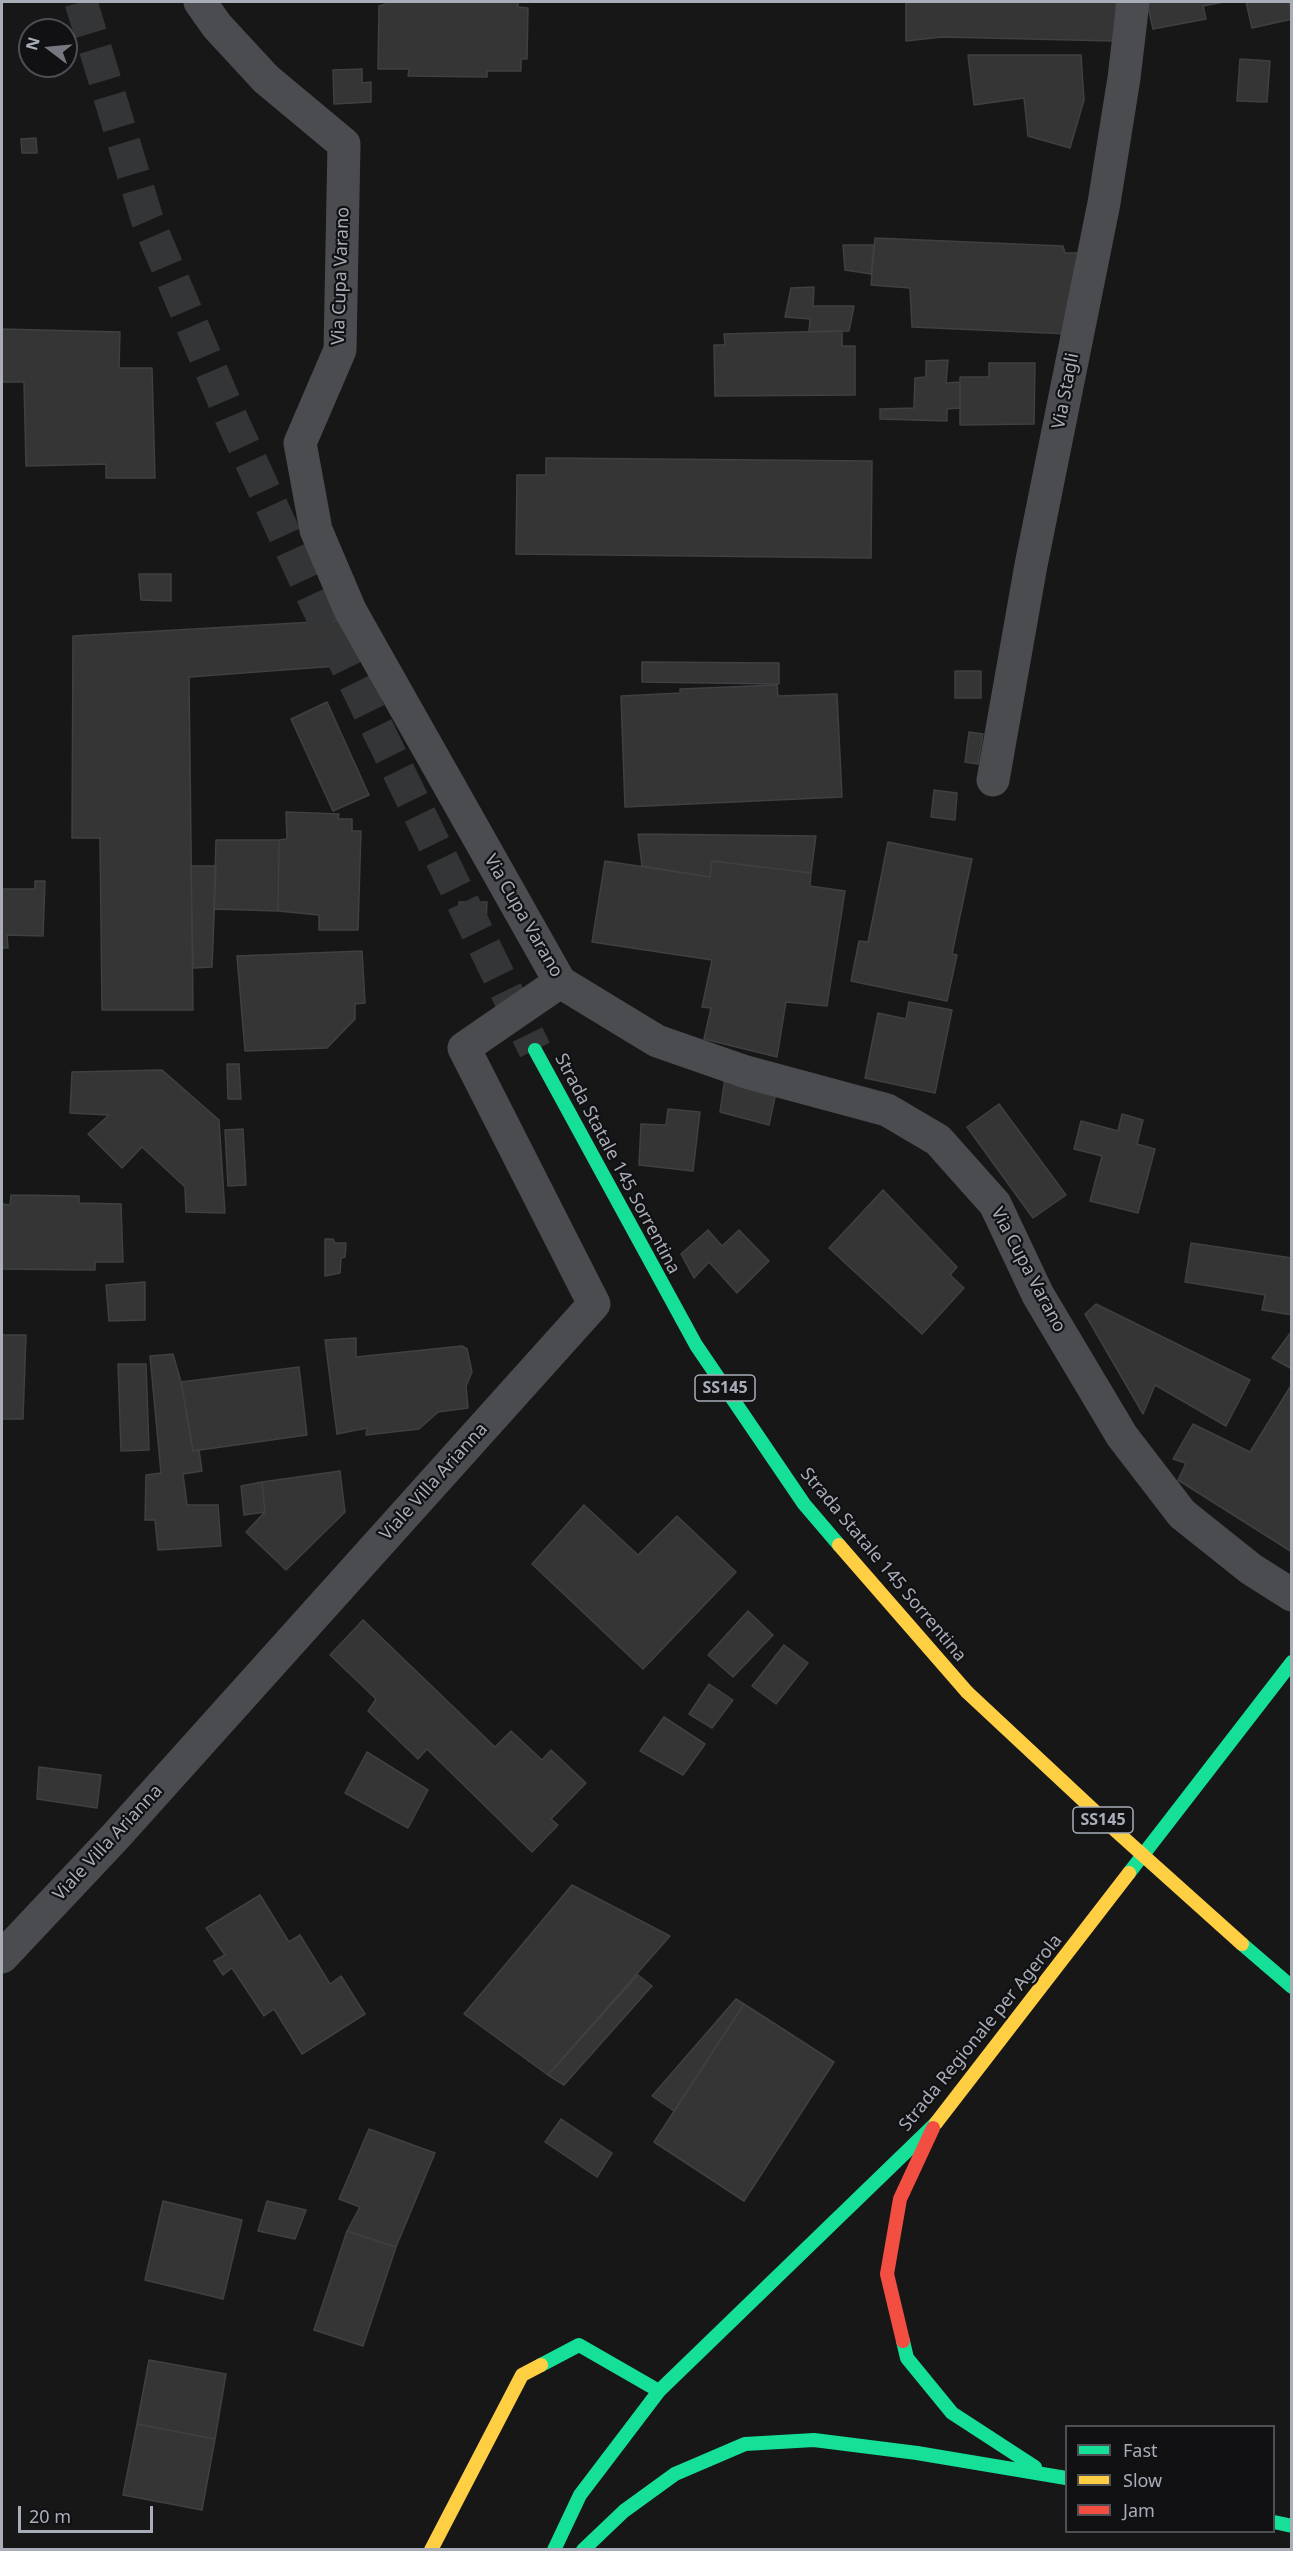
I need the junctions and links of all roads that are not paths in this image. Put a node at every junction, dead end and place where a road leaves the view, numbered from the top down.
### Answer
1 (200, 2) edge
2 (1133, 2) edge
3 (993, 780) dead end
4 (560, 982) junction
5 (535, 1050) tunnel mouth
6 (1292, 1595) edge
7 (1292, 1662) edge
8 (2, 1957) edge
9 (1292, 1987) edge
10 (933, 2127) junction
11 (659, 2391) junction
12 (1044, 2473) junction
13 (1065, 2478) edge
14 (1275, 2522) edge
15 (1290, 2525) edge
16 (431, 2550) edge
17 (554, 2550) edge
18 (584, 2550) edge

1 - 4 street, Via Cupa Varano
2 - 3 street, Via Stagli
4 - 6 street, Via Cupa Varano
4 - 8 street, Viale Villa Arianna
5 - 9 main road, Strada Statale 145 Sorrentina / SS145, bridge
7 - 10 main road, Strada Regionale per Agerola
10 - 11 main road, Strada Regionale per Agerola
10 - 12 main road
11 - 16 main road
11 - 17 main road, Strada Regionale per Agerola
12 - 13 main road
12 - 18 main road
14 - 15 main road

